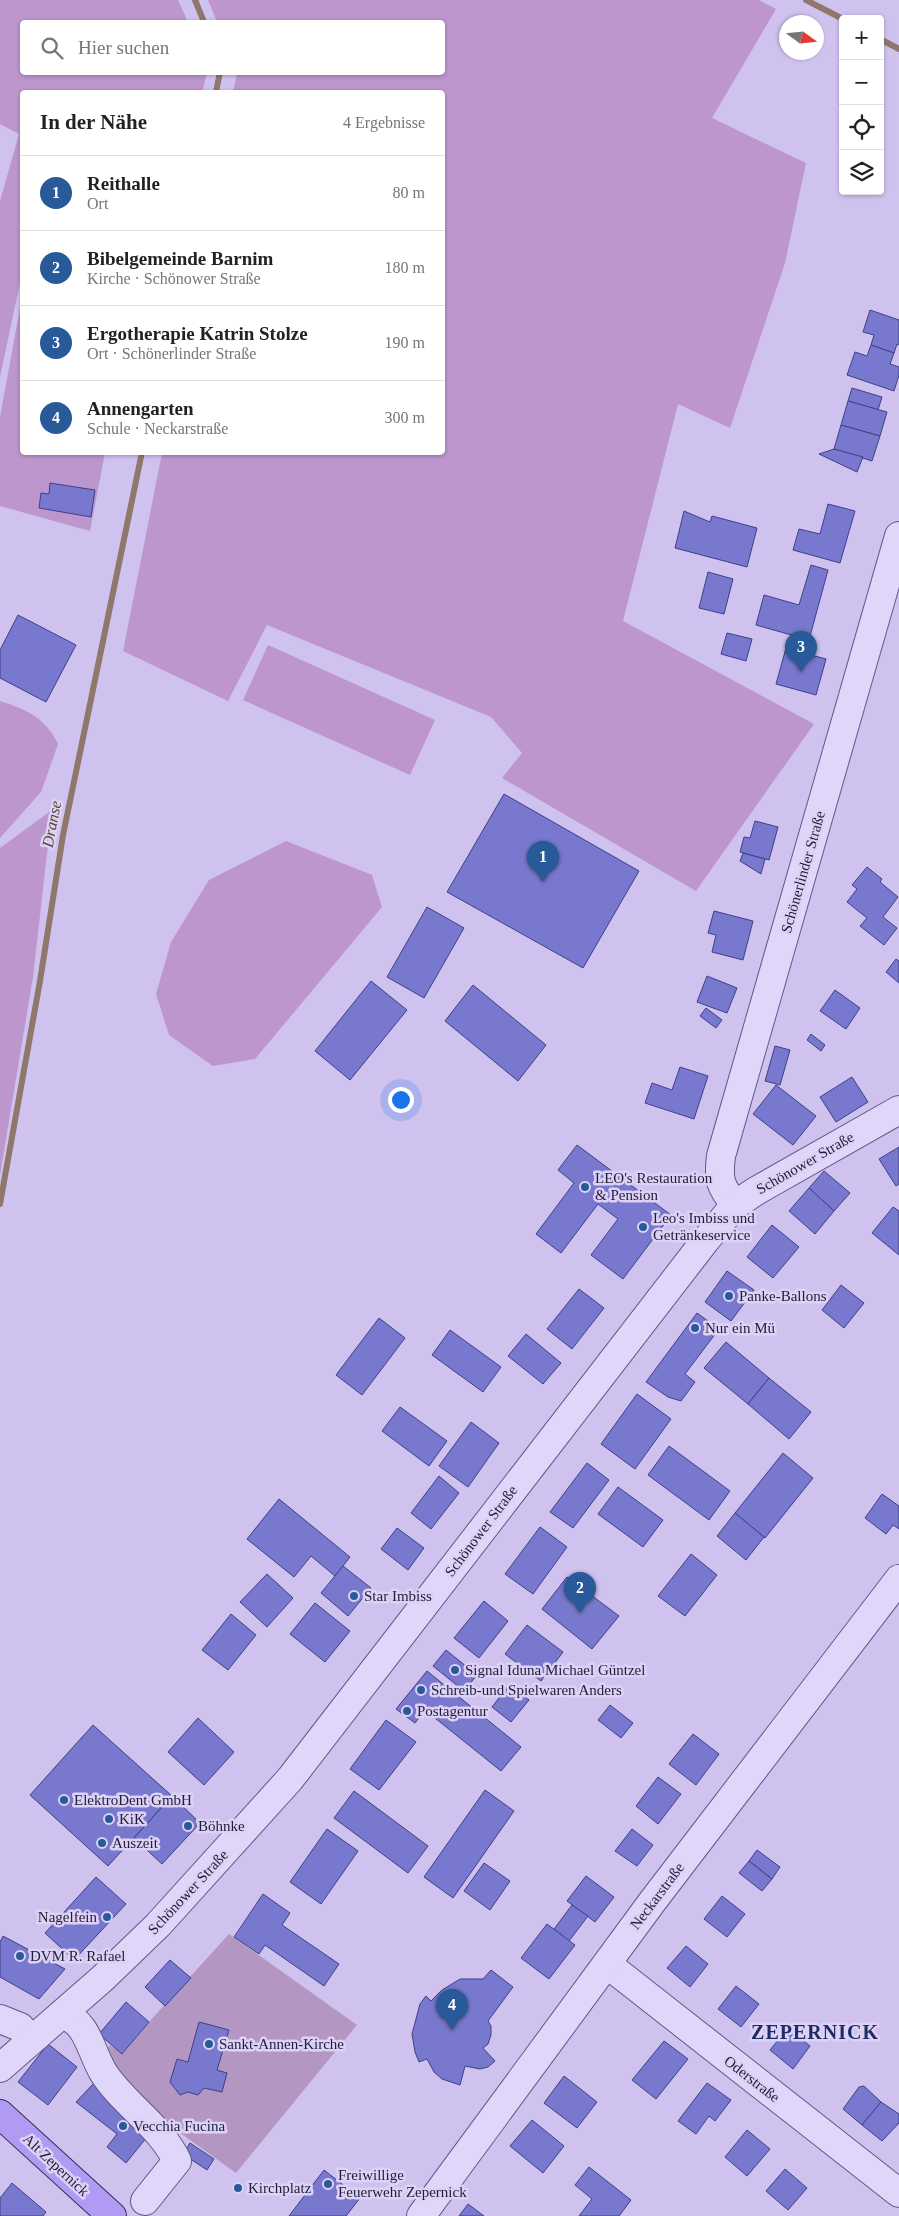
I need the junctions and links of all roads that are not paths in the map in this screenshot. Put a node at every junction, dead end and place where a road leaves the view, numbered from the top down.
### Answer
1 (899, 536) edge
2 (899, 1110) edge
3 (735, 1205) junction
4 (899, 1579) edge
5 (607, 1964) junction
6 (62, 2014) junction
7 (0, 2019) edge
8 (31, 2039) junction
9 (0, 2068) edge
10 (0, 2114) edge
11 (899, 2194) edge
12 (145, 2201) dead end
13 (112, 2216) edge
14 (420, 2216) edge

1 - 3 street, Schönerlinder Straße
2 - 3 street, Schönower Straße
3 - 6 street, Schönower Straße
4 - 5 street, Neckarstraße
5 - 11 street, Oderstraße
5 - 14 street, Neckarstraße
6 - 8 street, Schönower Straße
6 - 12 street
7 - 8 street
8 - 9 street, Schönower Straße
10 - 13 main road, Alt Zepernick

